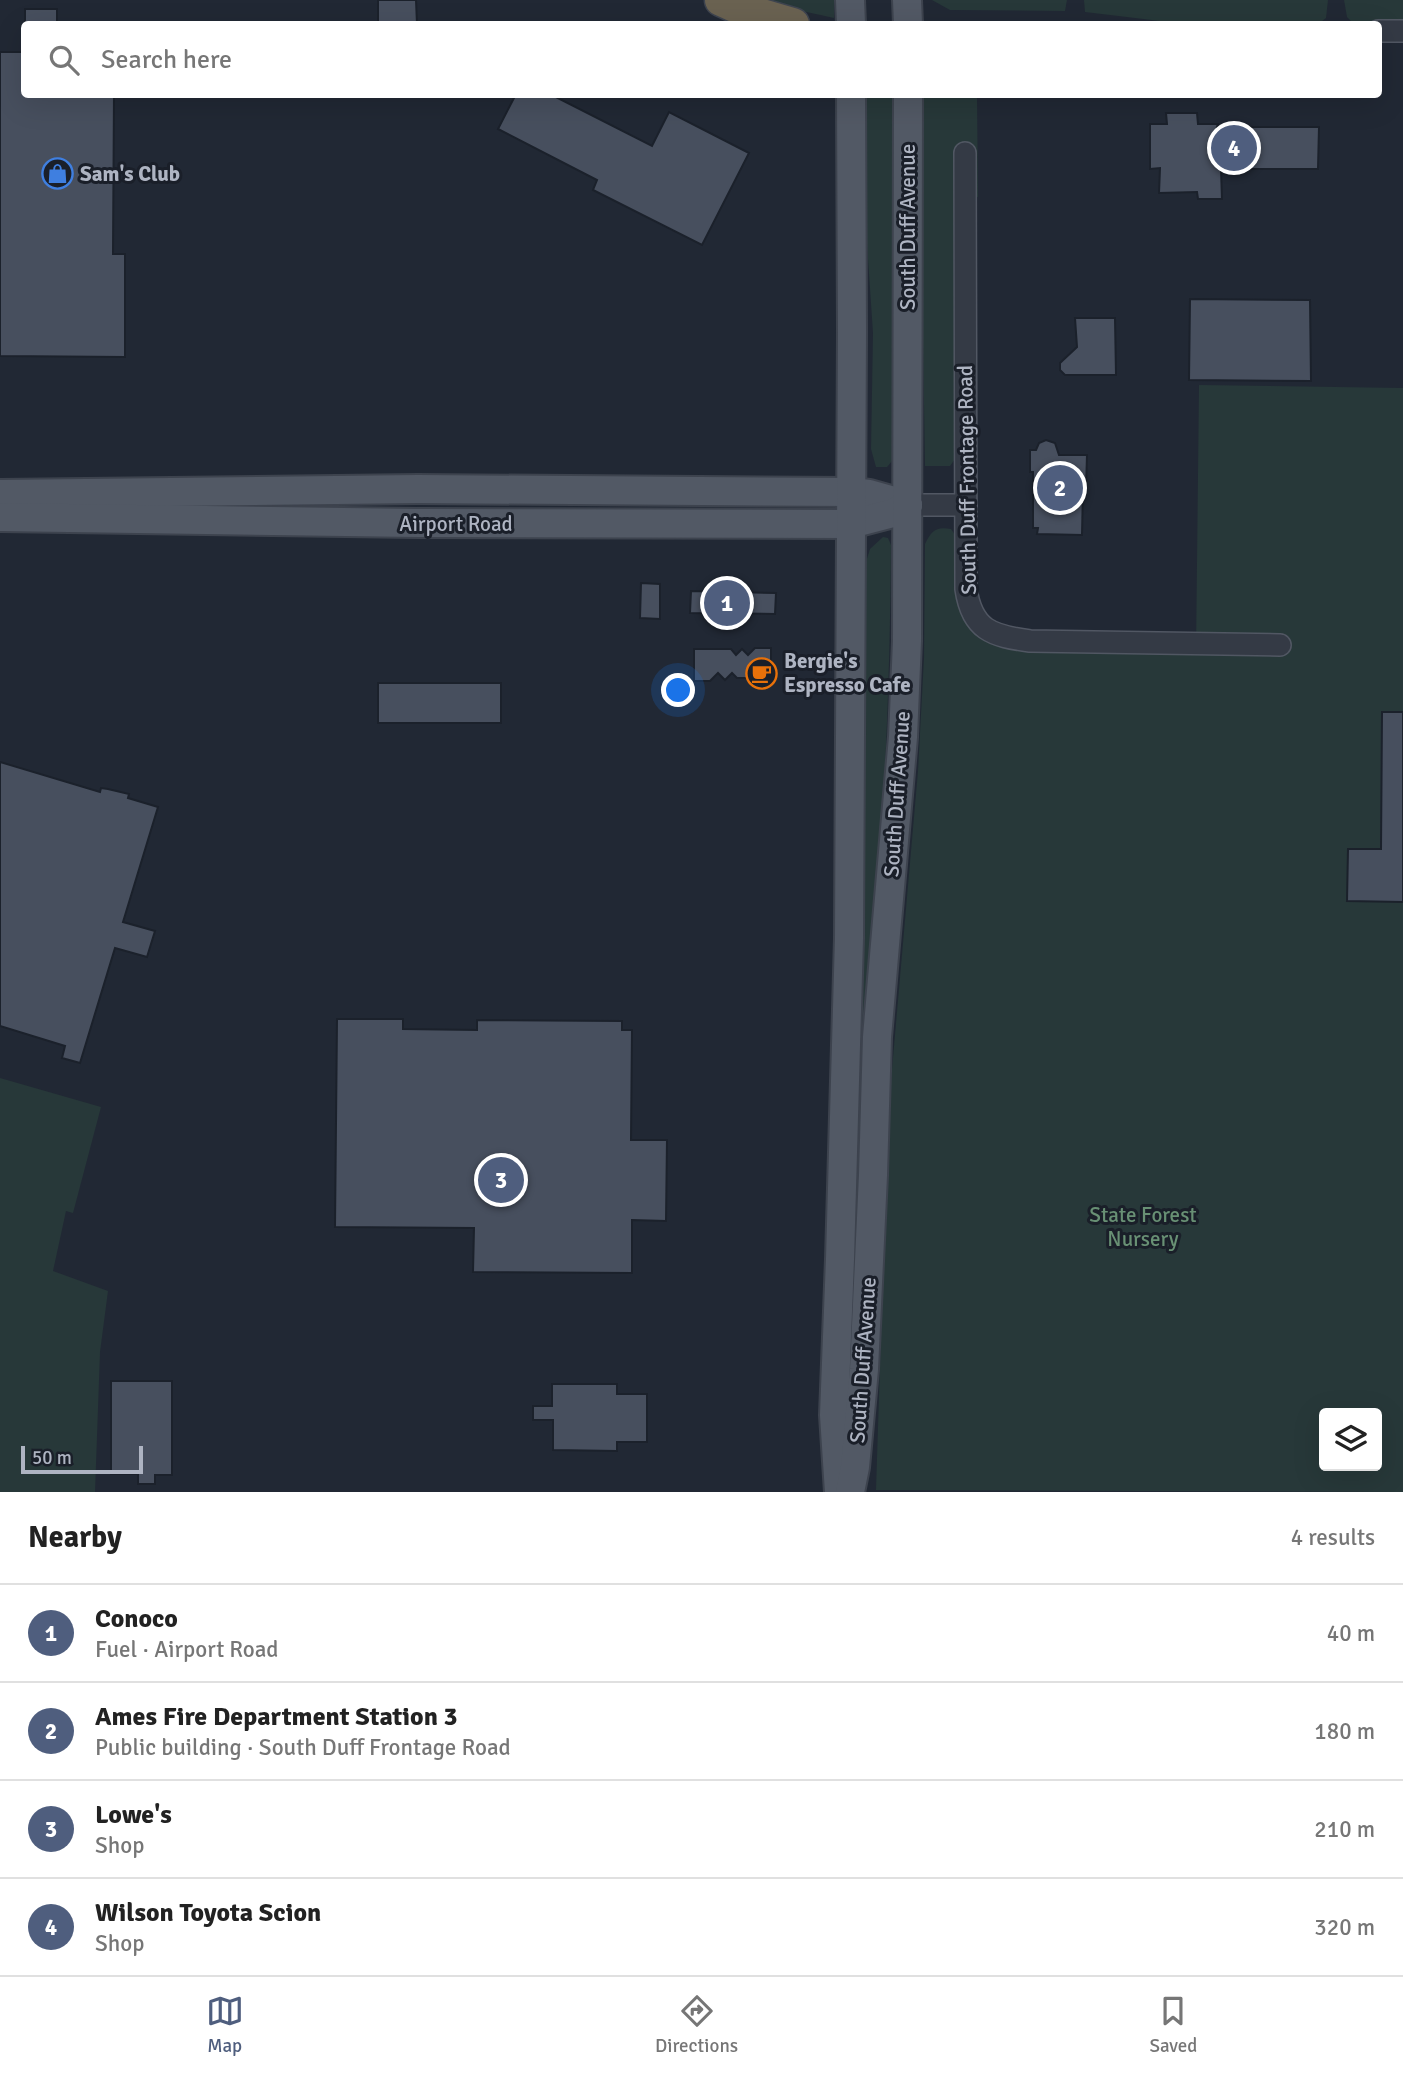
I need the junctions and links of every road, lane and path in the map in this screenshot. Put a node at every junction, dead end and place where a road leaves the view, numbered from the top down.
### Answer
1 (721, 0) edge
2 (850, 0) edge
3 (907, 0) edge
4 (783, 21) edge
5 (850, 21) edge
6 (908, 21) edge
7 (1382, 31) edge
8 (1403, 31) edge
9 (851, 98) edge
10 (908, 98) edge
11 (965, 153) dead end
12 (852, 492) junction
13 (0, 494) edge
14 (908, 505) junction
15 (966, 505) junction
16 (0, 517) edge
17 (851, 524) junction
18 (1280, 645) dead end
19 (839, 1492) edge
20 (850, 1492) edge

1 - 4 highway
2 - 5 main road
3 - 6 main road
7 - 8 street
9 - 12 main road, South Duff Avenue
10 - 14 main road, South Duff Avenue
11 - 15 street, South Duff Frontage Road
12 - 13 main road, Airport Road
12 - 14 main road, Airport Road
12 - 17 main road, South Duff Avenue
14 - 15 street, Airport Road
14 - 17 main road, Airport Road
14 - 20 main road, South Duff Avenue
15 - 18 street, South Duff Frontage Road
16 - 17 main road, Airport Road
17 - 19 main road, South Duff Avenue

